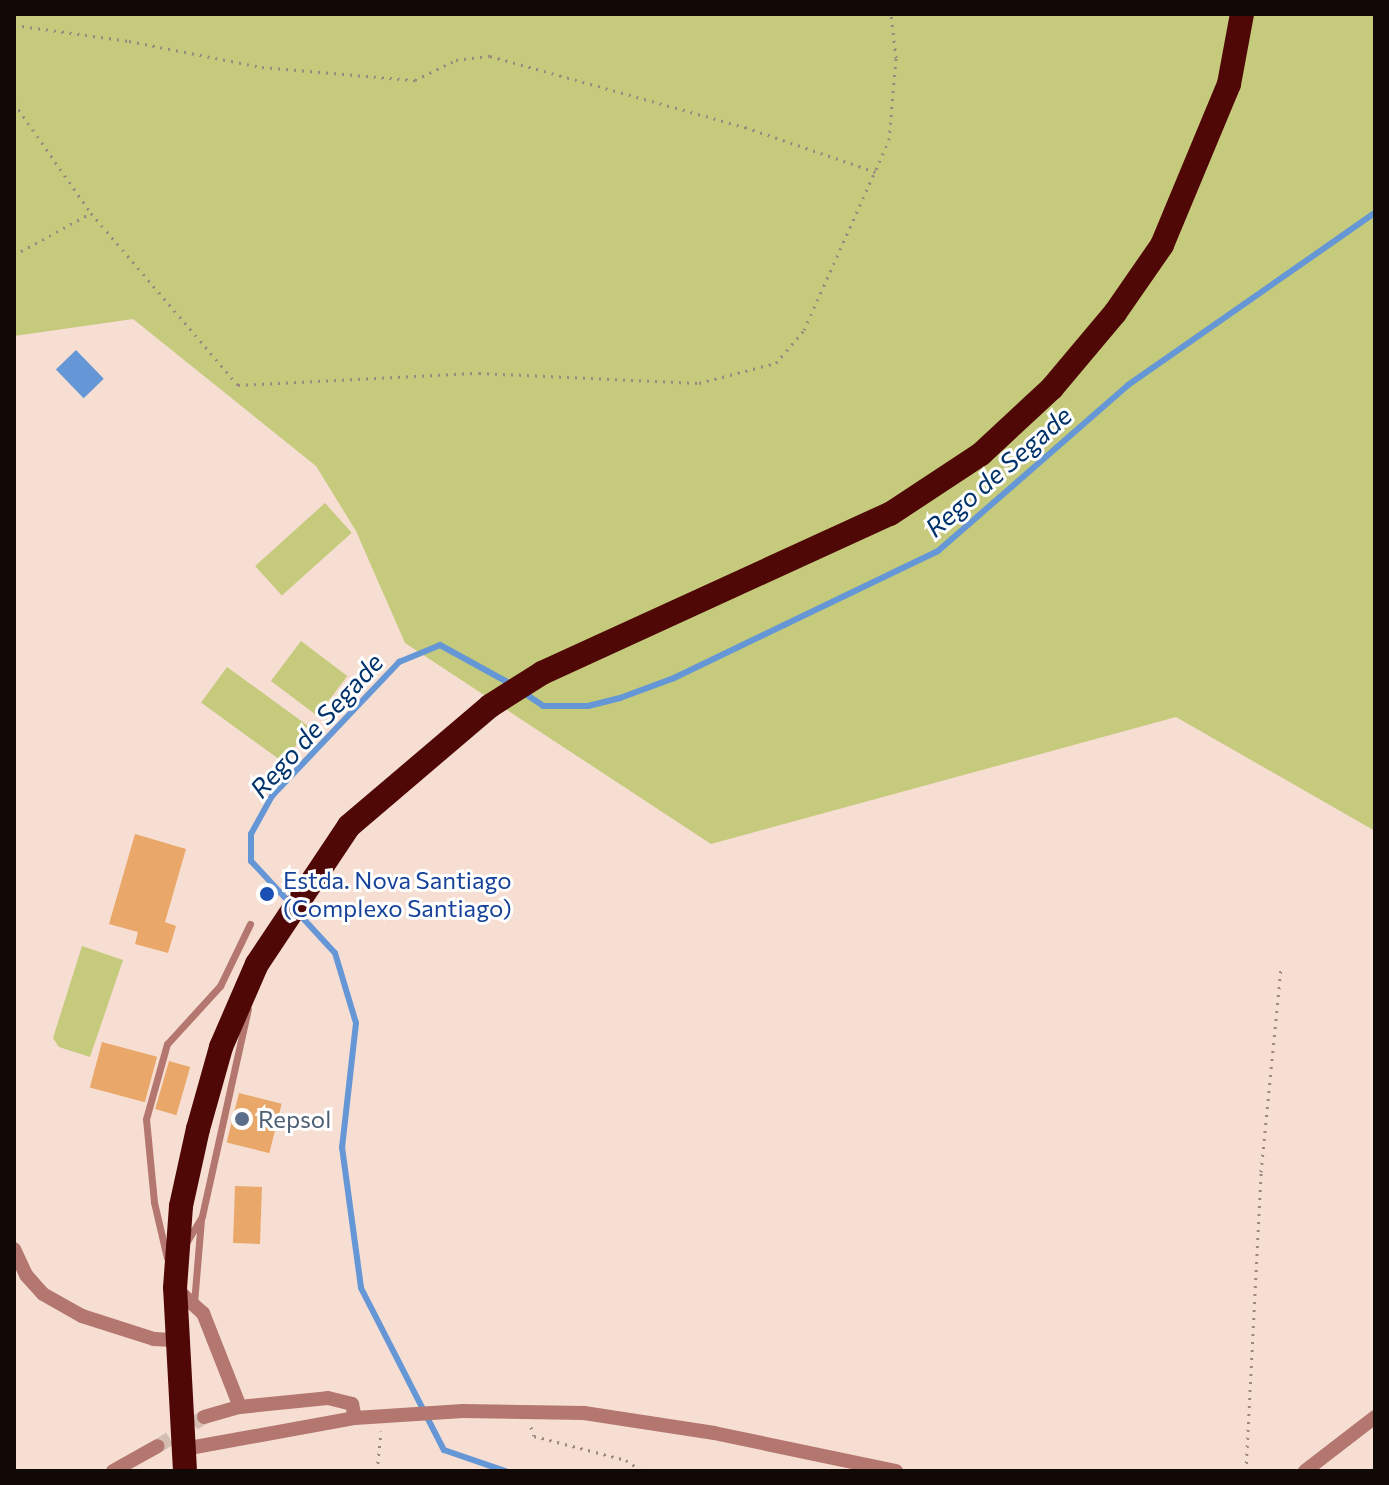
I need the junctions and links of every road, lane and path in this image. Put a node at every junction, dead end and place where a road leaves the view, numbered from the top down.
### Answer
1 (891, 14) edge
2 (1242, 14) edge
3 (14, 25) edge
4 (14, 103) edge
5 (877, 173) junction
6 (91, 213) junction
7 (14, 255) edge
8 (250, 924) dead end
9 (257, 964) junction
10 (1281, 967) dead end
11 (202, 1216) junction
12 (14, 1249) edge
13 (177, 1259) junction
14 (175, 1288) junction
15 (194, 1305) junction
16 (176, 1340) junction
17 (240, 1407) junction
18 (526, 1412) junction
19 (204, 1417) tunnel mouth
20 (383, 1417) junction
21 (1375, 1417) edge
22 (355, 1418) junction
23 (158, 1446) tunnel mouth
24 (185, 1460) edge
25 (113, 1471) edge
26 (377, 1471) edge
27 (642, 1471) edge
28 (896, 1471) edge
29 (1246, 1471) edge
30 (1305, 1471) edge

1 - 5 path
2 - 9 highway
3 - 5 path
4 - 6 path
5 - 6 path
6 - 7 path
8 - 14 lane
9 - 11 lane
9 - 13 highway
10 - 29 path
11 - 13 lane
11 - 15 lane
12 - 16 street
13 - 14 highway
14 - 15 street
14 - 16 highway
15 - 17 street
16 - 24 highway
17 - 19 street
17 - 22 street
18 - 20 street
18 - 27 path
18 - 28 street
20 - 22 street
20 - 26 path
21 - 30 street
22 - 24 street
23 - 25 street

